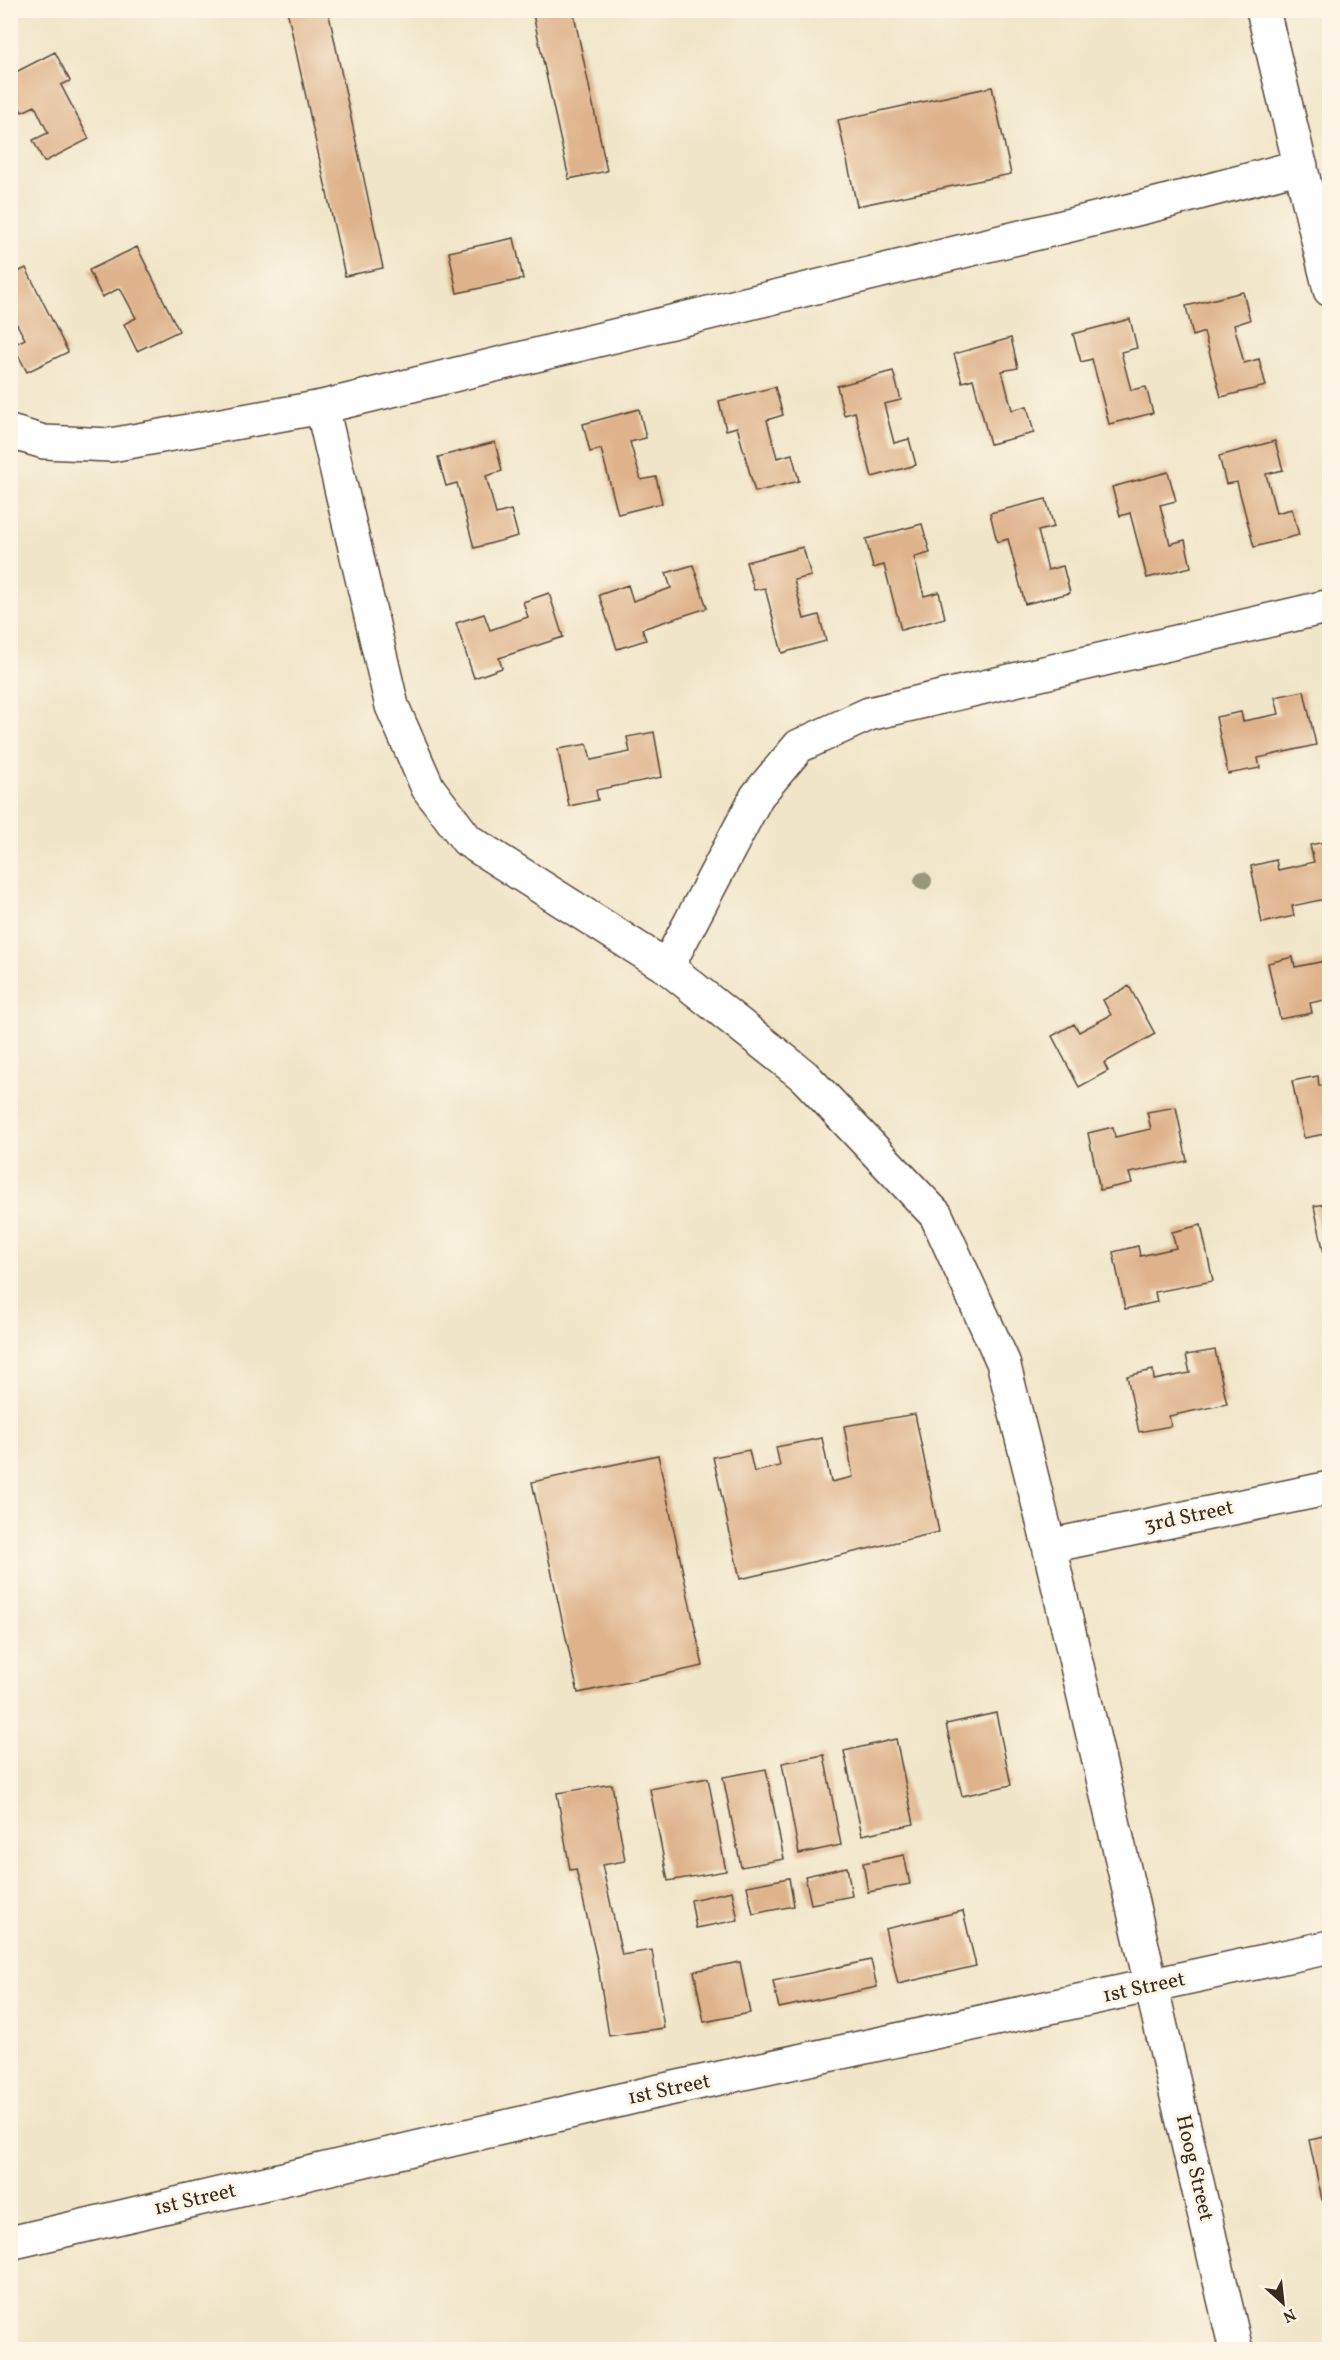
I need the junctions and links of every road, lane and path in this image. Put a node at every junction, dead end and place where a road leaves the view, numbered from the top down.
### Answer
1 (1263, 10) edge
2 (1301, 165) junction
3 (1329, 290) edge
4 (322, 407) junction
5 (10, 432) edge
6 (1329, 606) edge
7 (667, 967) junction
8 (1329, 1488) edge
9 (1050, 1545) junction
10 (1329, 1947) edge
11 (1152, 1986) junction
12 (10, 2243) edge
13 (1236, 2349) edge

1 - 2 street
2 - 3 street
2 - 4 street
4 - 5 street
4 - 7 street, Hoog Street
6 - 7 street
7 - 9 street, Hoog Street
8 - 9 street, 3rd Street
9 - 11 street, Hoog Street
10 - 11 street, 1st Street
11 - 12 street, 1st Street
11 - 13 street, Hoog Street

